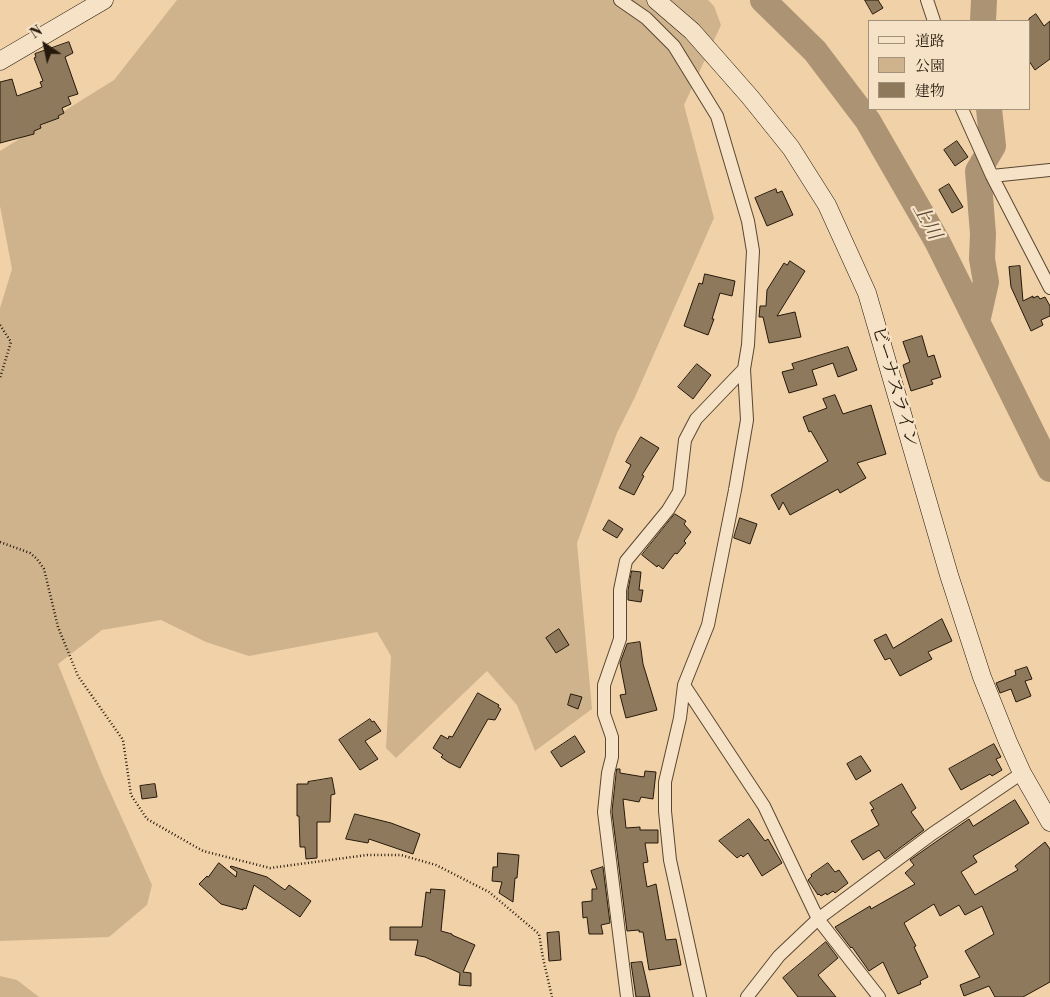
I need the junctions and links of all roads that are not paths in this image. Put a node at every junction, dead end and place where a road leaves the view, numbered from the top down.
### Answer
1 (104, 0) edge
2 (620, 0) edge
3 (656, 0) edge
4 (927, 0) edge
5 (934, 20) edge
6 (0, 62) edge
7 (962, 110) edge
8 (1050, 170) edge
9 (991, 172) junction
10 (1050, 288) edge
11 (744, 369) junction
12 (684, 685) junction
13 (1022, 773) junction
14 (1050, 822) edge
15 (818, 919) junction
16 (626, 997) edge
17 (700, 997) edge
18 (747, 997) edge
19 (879, 997) edge

1 - 6 main road
2 - 11 street
3 - 13 main road, ビーナスライン
4 - 5 street
7 - 9 street
8 - 9 street
9 - 10 street
11 - 12 street
11 - 16 street
12 - 15 street
12 - 17 street
13 - 14 main road, ビーナスライン
13 - 15 street
15 - 18 street
15 - 19 street

